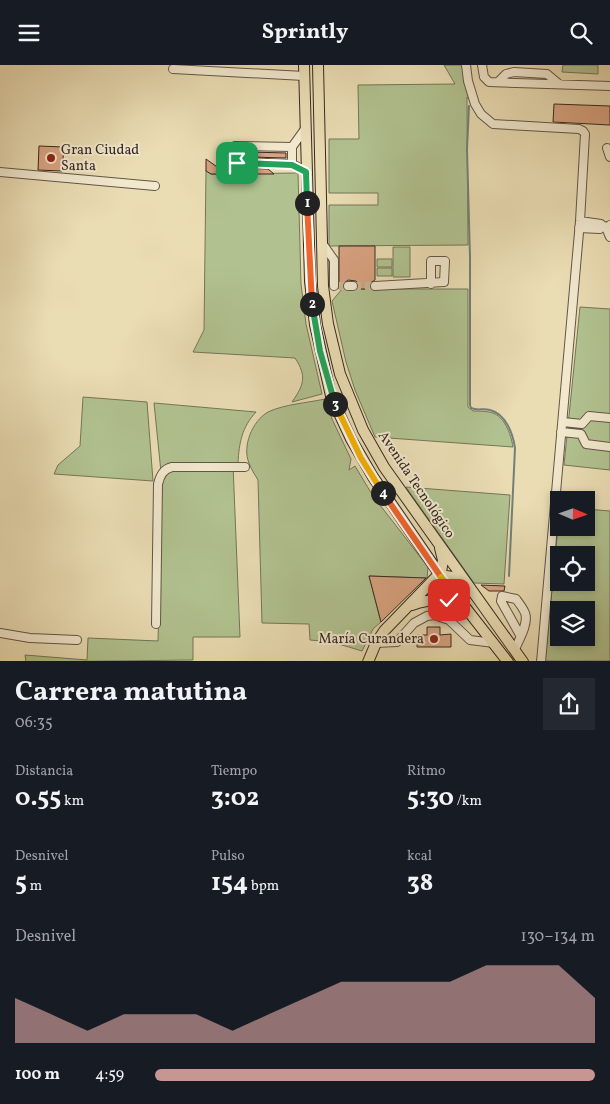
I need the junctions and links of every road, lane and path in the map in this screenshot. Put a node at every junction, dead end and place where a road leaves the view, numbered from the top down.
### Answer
1 (304, 65) edge
2 (318, 65) edge
3 (466, 65) edge
4 (482, 65) edge
5 (173, 69) dead end
6 (304, 76) junction
7 (610, 86) edge
8 (304, 129) junction
9 (292, 147) junction
10 (607, 148) dead end
11 (610, 157) edge
12 (292, 165) junction
13 (0, 172) edge
14 (306, 172) junction
15 (155, 185) dead end
16 (580, 225) junction
17 (607, 226) edge
18 (610, 237) edge
19 (322, 243) junction
20 (430, 284) dead end
21 (323, 286) junction
22 (375, 286) tunnel mouth
23 (610, 418) edge
24 (562, 422) junction
25 (561, 432) junction
26 (610, 447) edge
27 (245, 467) dead end
28 (439, 542) junction
29 (440, 575) junction
30 (473, 590) junction
31 (464, 605) junction
32 (409, 607) junction
33 (156, 624) dead end
34 (482, 628) junction
35 (0, 633) edge
36 (520, 635) junction
37 (468, 638) junction
38 (77, 640) dead end
39 (376, 643) junction
40 (494, 643) junction
41 (514, 649) junction
42 (368, 661) edge
43 (508, 661) edge
44 (524, 661) edge
45 (541, 661) edge

1 - 6 main road
2 - 19 main road, Avenida Tecnológico
3 - 16 street
4 - 7 street
5 - 6 street
6 - 8 main road
8 - 9 street
8 - 14 main road
9 - 12 street
9 - 12 street
10 - 11 street
12 - 14 street
13 - 15 street
14 - 29 main road
16 - 17 street
16 - 24 street
17 - 18 street
19 - 21 main road, Avenida Tecnológico
19 - 21 street
20 - 22 street
21 - 28 main road, Avenida Tecnológico
23 - 24 street
24 - 25 street
25 - 26 street
25 - 45 street
27 - 33 street
28 - 29 main road
28 - 30 main road, Avenida Tecnológico
29 - 30 main road
29 - 31 main road
29 - 32 main road
30 - 41 main road, Avenida Tecnológico
31 - 32 main road
31 - 34 main road
32 - 39 main road
34 - 37 street
34 - 40 main road
35 - 38 street
36 - 36 street
36 - 41 street
37 - 39 street
37 - 40 street
39 - 42 main road
40 - 43 main road
41 - 44 main road, Avenida Tecnológico

